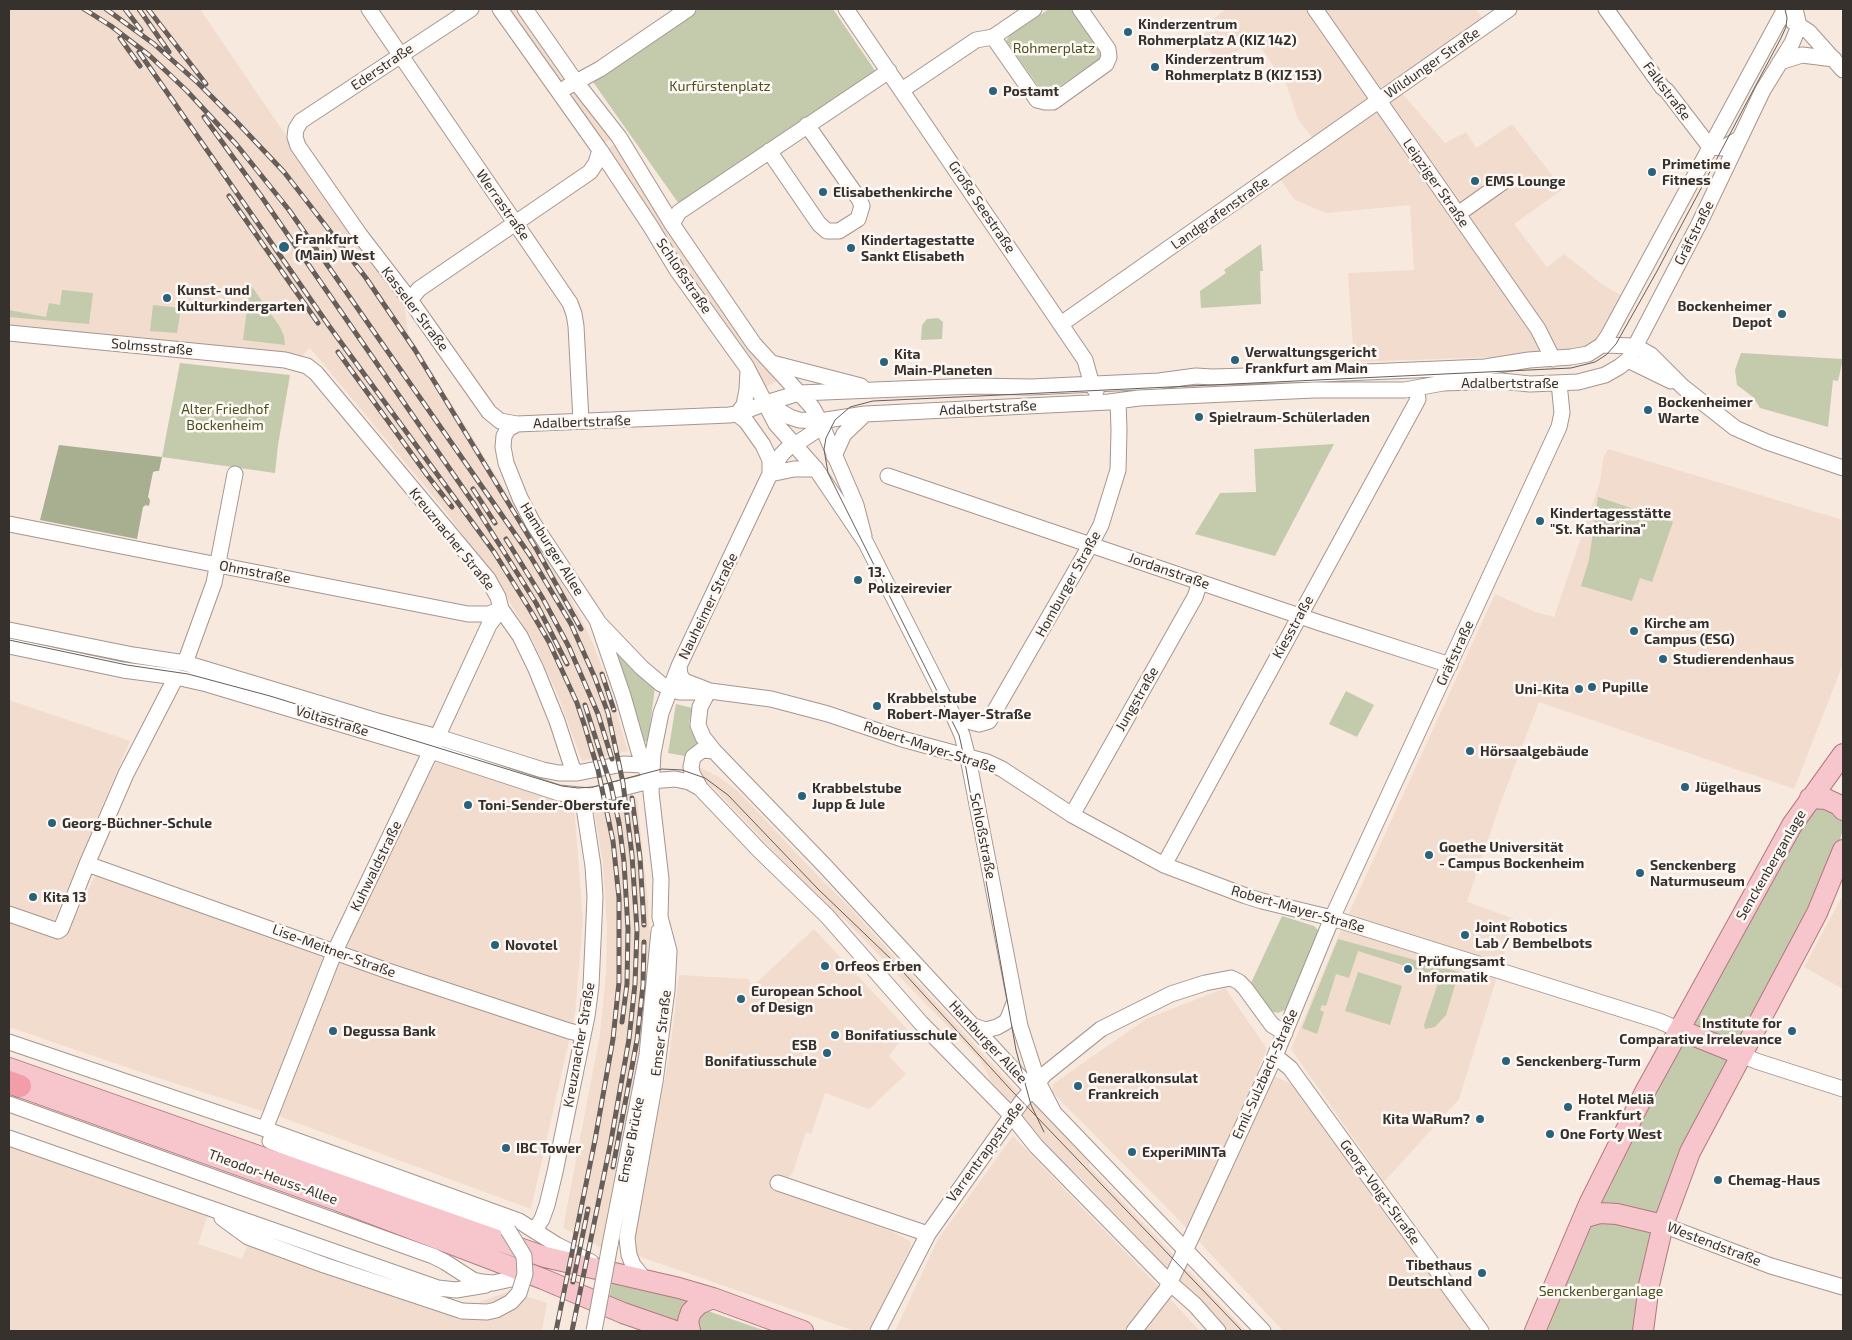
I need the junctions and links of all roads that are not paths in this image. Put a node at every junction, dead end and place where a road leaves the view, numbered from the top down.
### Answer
1 (370, 9) edge
2 (471, 9) edge
3 (500, 9) edge
4 (525, 9) edge
5 (688, 9) edge
6 (846, 9) edge
7 (1034, 9) edge
8 (1080, 9) edge
9 (1315, 9) edge
10 (1509, 9) edge
11 (1606, 9) edge
12 (1788, 10) edge
13 (1804, 29) junction
14 (993, 36) junction
15 (400, 54) junction
16 (1780, 62) junction
17 (1838, 65) edge
18 (889, 71) junction
19 (576, 82) junction
20 (902, 90) junction
21 (560, 92) junction
22 (1379, 100) junction
23 (807, 126) junction
24 (296, 129) joint
25 (1739, 139) junction
26 (1710, 147) junction
27 (600, 150) junction
28 (770, 151) junction
29 (1503, 182) dead end
30 (1458, 214) junction
31 (516, 223) junction
32 (672, 224) junction
33 (410, 300) junction
34 (1621, 314) junction
35 (1061, 324) junction
36 (9, 333) edge
37 (1619, 344) junction
38 (1602, 345) junction
39 (1635, 346) junction
40 (1553, 359) junction
41 (1628, 360) junction
42 (296, 362) joint
43 (771, 363) junction
44 (748, 370) junction
45 (1387, 370) junction
46 (1212, 377) junction
47 (1559, 383) junction
48 (1092, 385) junction
49 (1683, 387) junction
50 (1416, 389) junction
51 (872, 390) junction
52 (1387, 390) junction
53 (799, 393) junction
54 (1214, 395) junction
55 (1113, 402) junction
56 (766, 403) junction
57 (1083, 403) junction
58 (737, 414) junction
59 (865, 414) junction
60 (799, 420) junction
61 (580, 421) junction
62 (820, 421) junction
63 (517, 424) junction
64 (793, 443) junction
65 (834, 456) junction
66 (1843, 468) edge
67 (816, 469) junction
68 (235, 474) dead end
69 (770, 474) junction
70 (888, 476) dead end
71 (9, 524) edge
72 (866, 543) junction
73 (1091, 544) junction
74 (218, 565) junction
75 (1200, 582) junction
76 (501, 609) junction
77 (1299, 616) junction
78 (597, 620) junction
79 (9, 630) edge
80 (9, 646) edge
81 (185, 663) junction
82 (1450, 665) junction
83 (679, 666) junction
84 (642, 668) junction
85 (176, 677) junction
86 (670, 688) junction
87 (709, 692) junction
88 (954, 717) junction
89 (438, 737) junction
90 (431, 751) junction
91 (714, 751) junction
92 (1843, 754) edge
93 (968, 758) junction
94 (643, 765) junction
95 (576, 773) junction
96 (650, 781) junction
97 (700, 788) junction
98 (581, 796) junction
99 (1810, 798) junction
100 (1843, 810) edge
101 (1072, 815) junction
102 (1843, 850) edge
103 (87, 864) junction
104 (1164, 865) junction
105 (9, 914) edge
106 (660, 917) junction
107 (1332, 918) junction
108 (335, 951) junction
109 (1015, 1001) junction
110 (973, 1026) junction
111 (1680, 1030) junction
112 (1285, 1033) junction
113 (582, 1034) junction
114 (9, 1042) edge
115 (1742, 1055) junction
116 (1275, 1056) junction
117 (11, 1085) edge
118 (1029, 1088) junction
119 (147, 1089) junction
120 (1843, 1089) edge
121 (115, 1104) junction
122 (1012, 1116) junction
123 (265, 1129) junction
124 (9, 1138) edge
125 (1030, 1138) junction
126 (329, 1166) junction
127 (778, 1183) dead end
128 (207, 1208) junction
129 (1583, 1218) junction
130 (1664, 1225) junction
131 (535, 1230) junction
132 (928, 1234) junction
133 (1186, 1250) junction
134 (615, 1274) junction
135 (543, 1279) junction
136 (645, 1280) junction
137 (493, 1283) junction
138 (1170, 1283) junction
139 (1843, 1287) edge
140 (713, 1298) junction
141 (799, 1330) edge
142 (594, 1331) edge
143 (675, 1331) edge
144 (690, 1331) edge
145 (878, 1331) edge
146 (1134, 1331) edge
147 (1218, 1331) edge
148 (1264, 1331) edge
149 (1481, 1331) edge
150 (1535, 1331) edge
151 (1643, 1331) edge

1 - 15 street, Werrastraße
2 - 15 street, Ederstraße
3 - 21 street, Schloßstraße
4 - 19 street, Schloßstraße
5 - 19 street
6 - 18 street, Große Seestraße
7 - 14 street
8 - 14 street
9 - 22 street, Leipziger Straße
10 - 22 street, Wildunger Straße
11 - 26 street, Falkstraße
12 - 13 street
12 - 26 street, Gräfstraße
13 - 16 street, Gräfstraße
13 - 17 street
14 - 20 street
15 - 24 street, Ederstraße
15 - 31 street, Werrastraße
16 - 17 street
16 - 25 street, Gräfstraße
18 - 20 street, Große Seestraße
18 - 23 street
19 - 21 street
19 - 32 street, Schloßstraße
20 - 35 street, Große Seestraße
21 - 27 street, Schloßstraße
22 - 30 street, Leipziger Straße
22 - 35 street, Landgrafenstraße
23 - 28 street
23 - 28 street
24 - 33 street, Kasseler Straße
25 - 26 street
25 - 39 street, Gräfstraße
26 - 34 street, Gräfstraße
27 - 31 street
27 - 44 street, Schloßstraße
28 - 32 street
29 - 30 street
30 - 40 street, Leipziger Straße
31 - 33 street
31 - 61 street, Werrastraße
32 - 43 street, Schloßstraße
33 - 63 street, Kasseler Straße
34 - 37 street, Gräfstraße
34 - 38 street, Gräfstraße
35 - 48 street, Große Seestraße
36 - 42 street, Solmsstraße
37 - 38 street
37 - 39 street
37 - 41 street
38 - 40 street, Adalbertstraße
39 - 41 street, Gräfstraße
39 - 49 street
40 - 45 street, Adalbertstraße
41 - 47 street, Adalbertstraße
41 - 49 street
42 - 76 street, Kreuznacher Straße
43 - 51 street
43 - 53 street, Schloßstraße
44 - 56 street, Schloßstraße
44 - 58 street
45 - 46 street, Adalbertstraße
45 - 52 street
46 - 48 street, Adalbertstraße
46 - 54 street
47 - 50 street, Adalbertstraße
47 - 82 street, Gräfstraße
48 - 51 street, Adalbertstraße
48 - 55 street, Große Seestraße
48 - 57 street
49 - 66 street
50 - 52 street, Adalbertstraße
50 - 77 street, Kiesstraße
51 - 53 street, Adalbertstraße
52 - 54 street, Adalbertstraße
53 - 56 street, Adalbertstraße
53 - 60 street, Nauheimer Straße
53 - 62 street, Schloßstraße
54 - 55 street, Adalbertstraße
55 - 57 street, Adalbertstraße
55 - 73 street, Homburger Straße
56 - 58 street, Adalbertstraße
56 - 60 street, Adalbertstraße
56 - 64 street, Schloßstraße
57 - 59 street, Adalbertstraße
58 - 61 street, Adalbertstraße
58 - 69 street
59 - 62 street, Adalbertstraße
59 - 65 street
60 - 62 street, Adalbertstraße
60 - 64 street, Nauheimer Straße
61 - 63 street, Adalbertstraße
62 - 64 street, Nauheimer Straße
62 - 65 street, Schloßstraße
63 - 78 street, Hamburger Allee
64 - 67 street, Schloßstraße
64 - 69 street, Nauheimer Straße
65 - 72 street, Schloßstraße
67 - 69 street
67 - 72 street, Schloßstraße
68 - 74 street
69 - 83 street, Nauheimer Straße
70 - 73 street, Jordanstraße
71 - 74 street, Ohmstraße
72 - 88 street, Schloßstraße
73 - 75 street, Jordanstraße
73 - 88 street, Homburger Straße
74 - 76 street, Ohmstraße
74 - 81 street
75 - 77 street, Jordanstraße
75 - 101 street, Jungstraße
76 - 89 street, Kuhwaldstraße
76 - 95 street, Kreuznacher Straße
77 - 82 street, Jordanstraße
77 - 104 street, Kiesstraße
78 - 84 street, Hamburger Allee
78 - 94 street, Hamburger Allee
79 - 81 street, Voltastraße
80 - 85 street, Voltastraße
81 - 89 street, Voltastraße
82 - 107 street, Gräfstraße
83 - 84 street
83 - 86 street, Nauheimer Straße
83 - 87 street, Robert-Mayer-Straße
84 - 86 street, Hamburger Allee
85 - 90 street, Voltastraße
85 - 103 street
86 - 87 street, Robert-Mayer-Straße
86 - 96 street, Nauheimer Straße
87 - 91 street, Hamburger Allee
87 - 93 street, Robert-Mayer-Straße
88 - 93 street, Schloßstraße
89 - 90 street, Kuhwaldstraße
89 - 95 street, Voltastraße
90 - 98 street, Voltastraße
90 - 108 street, Kuhwaldstraße
91 - 97 street
91 - 110 street, Hamburger Allee
92 - 99 main road, Senckenberganlage
93 - 101 street, Robert-Mayer-Straße
93 - 109 street, Schloßstraße
94 - 95 street, Voltastraße
94 - 96 street, Hamburger Allee
96 - 97 street
96 - 98 street, Voltastraße
96 - 106 street, Emser Straße
97 - 122 street
98 - 113 street, Kreuznacher Straße
99 - 100 main road
99 - 111 main road, Senckenberganlage
101 - 104 street, Robert-Mayer-Straße
102 - 115 main road
103 - 105 street
103 - 108 street, Lise-Meitner-Straße
104 - 107 street, Robert-Mayer-Straße
106 - 136 street, Emser Straße
106 - 142 street, Emser Brücke, bridge
107 - 111 street, Robert-Mayer-Straße
107 - 112 street, Emil-Sulzbach-Straße
108 - 113 street, Lise-Meitner-Straße
108 - 123 street, Kuhwaldstraße
109 - 110 street
109 - 118 street, Schloßstraße
110 - 118 street, Hamburger Allee
111 - 115 main road, Robert-Mayer-Straße
111 - 129 main road, Senckenberganlage
112 - 116 street, Emil-Sulzbach-Straße
112 - 118 street, Varrentrappstraße
113 - 131 street, Kreuznacher Straße
114 - 119 street, Theodor-Heuss-Allee
115 - 120 street
115 - 130 main road
116 - 133 street, Emil-Sulzbach-Straße
116 - 149 street, Georg-Voigt-Straße
117 - 121 main road, Theodor-Heuss-Allee
117 - 135 main road, Theodor-Heuss-Allee
117 - 137 street, Theodor-Heuss-Allee
118 - 122 street, Varrentrappstraße
118 - 125 street, Schloßstraße
118 - 133 street, Schloßstraße
119 - 123 street, Theodor-Heuss-Allee
119 - 126 street, Theodor-Heuss-Allee
121 - 126 street, Theodor-Heuss-Allee
121 - 134 main road, Theodor-Heuss-Allee
122 - 125 street
122 - 132 street, Varrentrappstraße
123 - 131 street, Theodor-Heuss-Allee
124 - 128 street, Theodor-Heuss-Allee
125 - 138 street
126 - 128 street, Theodor-Heuss-Allee, bridge
127 - 132 street
128 - 137 street, Theodor-Heuss-Allee
129 - 130 main road, Westendstraße
129 - 150 main road, Senckenberganlage
130 - 139 street, Westendstraße
130 - 151 main road
131 - 134 street, Theodor-Heuss-Allee
132 - 145 street, Varrentrappstraße
133 - 138 street, Emil-Sulzbach-Straße
133 - 148 street
134 - 136 main road, Theodor-Heuss-Allee
135 - 137 street, Theodor-Heuss-Allee
135 - 143 main road, Theodor-Heuss-Allee
136 - 140 main road, Theodor-Heuss-Allee
138 - 146 street, Emil-Sulzbach-Straße
138 - 147 street
140 - 141 main road, Theodor-Heuss-Allee
140 - 144 main road

